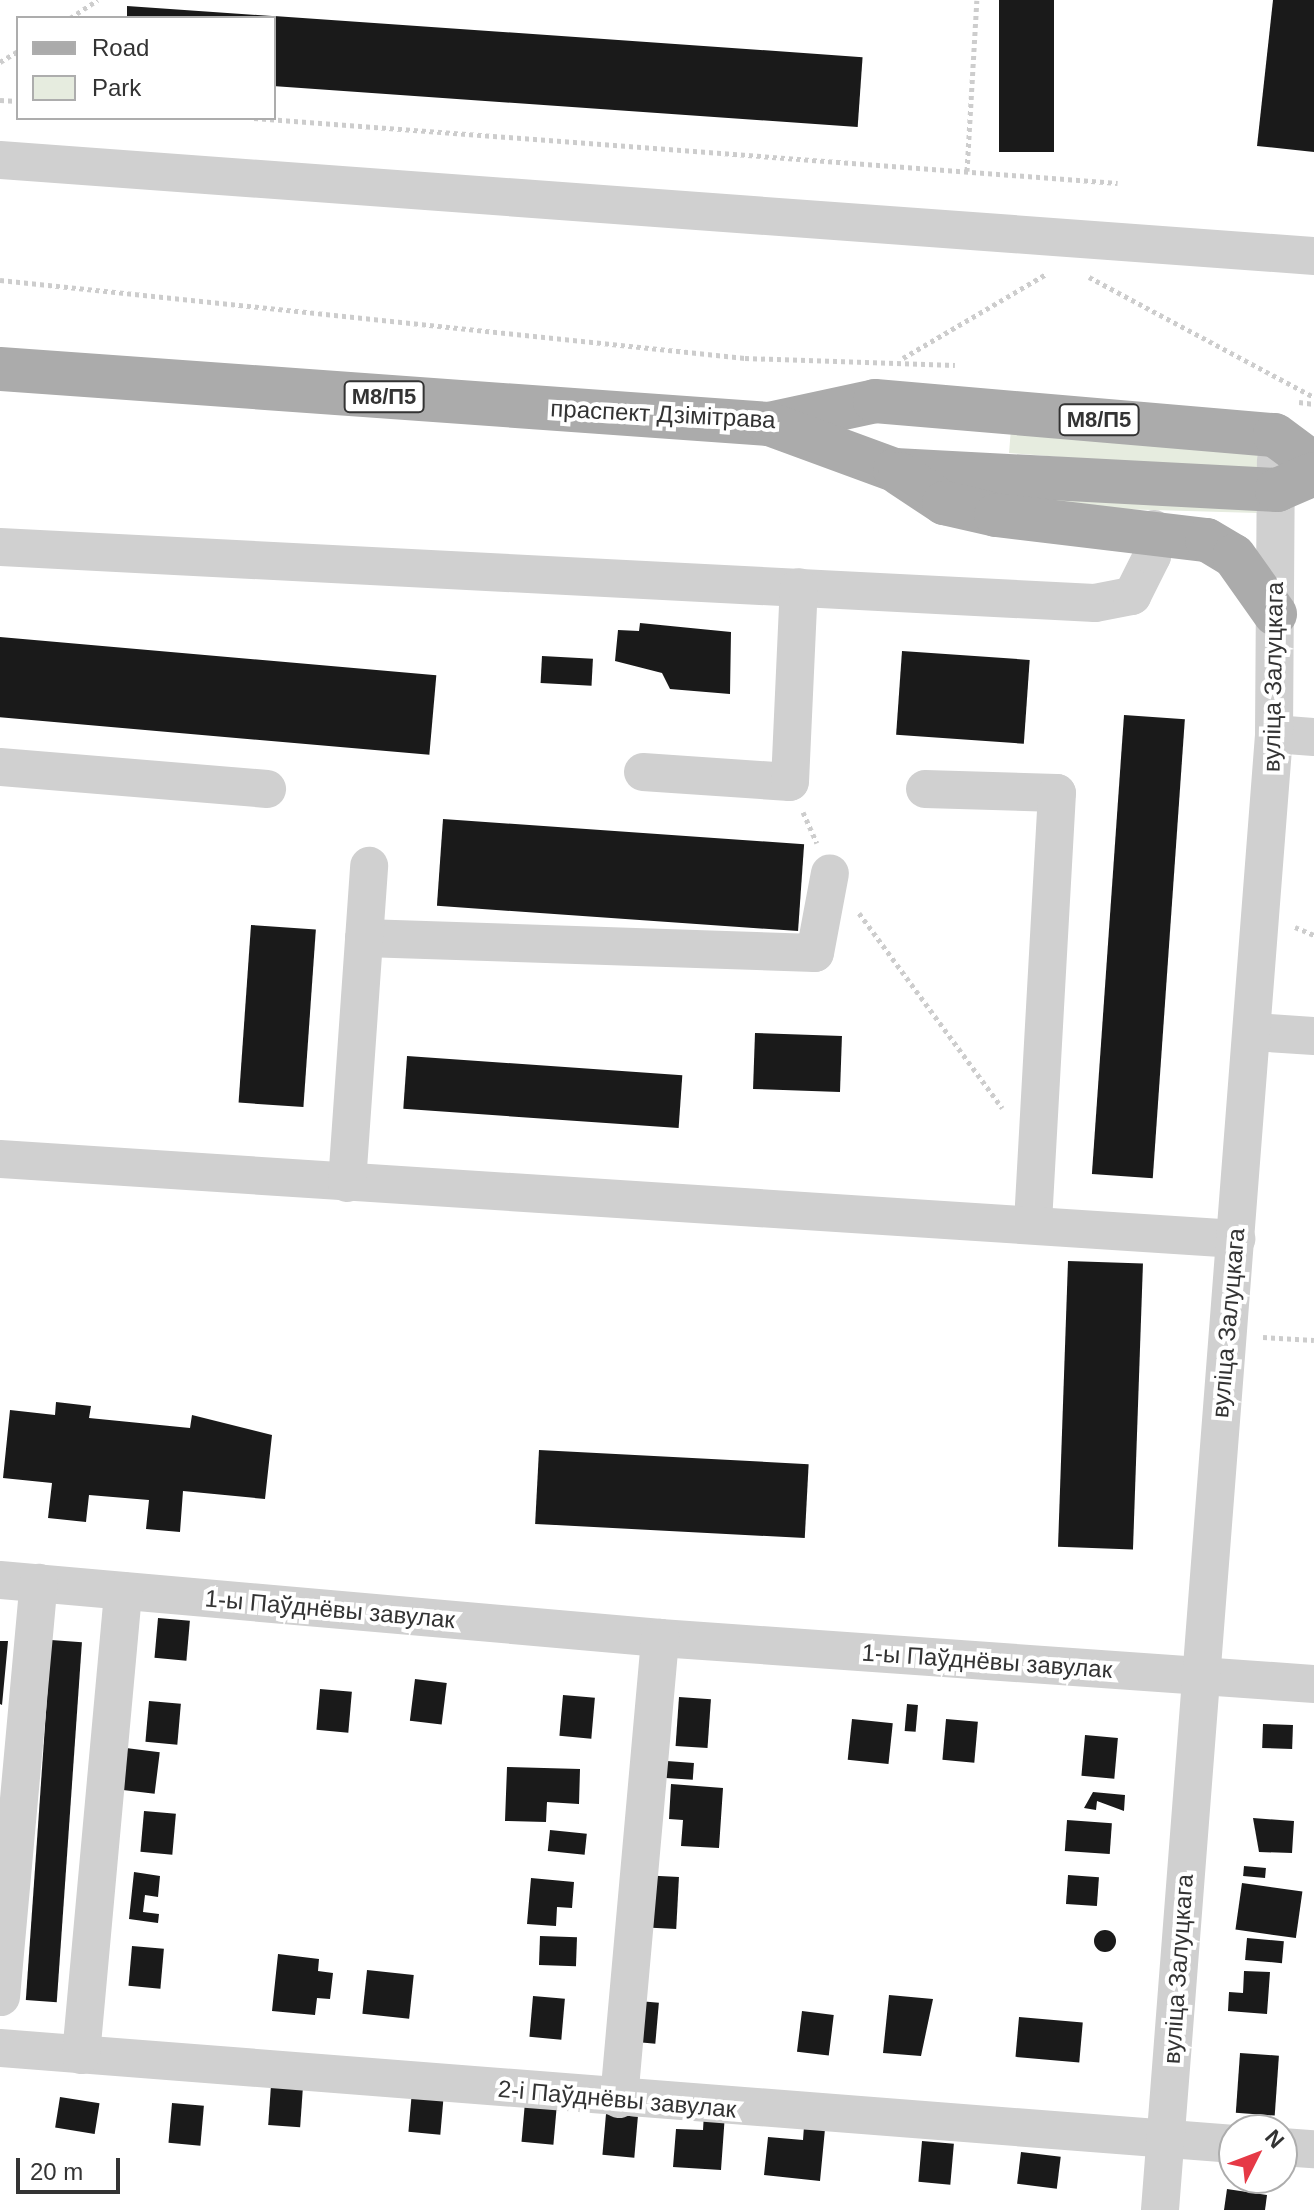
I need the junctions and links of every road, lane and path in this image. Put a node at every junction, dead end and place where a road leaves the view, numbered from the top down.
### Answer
1 (98, 0) edge
2 (977, 0) edge
3 (73, 16) edge
4 (276, 120) edge
5 (0, 160) edge
6 (967, 171) junction
7 (1118, 183) dead end
8 (1066, 248) junction
9 (1314, 256) edge
10 (0, 280) edge
11 (901, 359) junction
12 (964, 366) dead end
13 (0, 369) edge
14 (1314, 397) edge
15 (1314, 404) edge
16 (1279, 418) junction
17 (769, 424) junction
18 (1314, 464) edge
19 (895, 470) junction
20 (1295, 482) edge
21 (1154, 529) junction
22 (0, 547) edge
23 (799, 587) junction
24 (1275, 614) junction
25 (1274, 734) junction
26 (1314, 737) edge
27 (0, 767) edge
28 (643, 772) dead end
29 (790, 782) junction
30 (267, 789) dead end
31 (925, 789) dead end
32 (369, 866) dead end
33 (830, 873) junction
34 (364, 938) junction
35 (1252, 1032) junction
36 (1314, 1036) edge
37 (1038, 1157) junction
38 (0, 1159) edge
39 (347, 1183) junction
40 (1033, 1223) junction
41 (1236, 1239) junction
42 (0, 1580) edge
43 (39, 1583) junction
44 (123, 1591) junction
45 (660, 1638) junction
46 (1197, 1676) junction
47 (1314, 1684) edge
48 (1, 1997) edge
49 (0, 2048) edge
50 (81, 2055) junction
51 (619, 2099) junction
52 (1167, 2141) junction
53 (1218, 2143) edge
54 (1160, 2210) edge

1 - 3 path
2 - 6 path
4 - 6 path
5 - 8 street
6 - 7 path
8 - 9 street
8 - 11 path
8 - 14 path
10 - 11 path
11 - 12 path
13 - 17 main road, праспект Дзімітрава / М8/П5
15 - 16 path
16 - 17 main road, праспект Дзімітрава / М8/П5
16 - 18 main road
16 - 20 street, вуліца Залуцкага
17 - 19 main road
19 - 20 main road
19 - 21 main road
20 - 24 street, вуліца Залуцкага
21 - 23 street
21 - 24 main road
22 - 23 street
23 - 29 street
24 - 25 street, вуліца Залуцкага
25 - 26 street
25 - 35 street, вуліца Залуцкага
27 - 30 street
28 - 29 street
29 - 33 path
31 - 37 street
32 - 34 street
33 - 34 street
33 - 37 path
34 - 39 street
35 - 36 street
35 - 41 street, вуліца Залуцкага
37 - 40 street
38 - 39 street
39 - 40 street
40 - 41 street
41 - 46 street, вуліца Залуцкага
42 - 43 street, 1-ы Паўднёвы завулак
43 - 44 street, 1-ы Паўднёвы завулак
43 - 48 street
44 - 45 street, 1-ы Паўднёвы завулак
44 - 50 street
45 - 46 street, 1-ы Паўднёвы завулак
45 - 51 street
46 - 47 street, 1-ы Паўднёвы завулак
46 - 52 street, вуліца Залуцкага
49 - 50 street, 2-і Паўднёвы завулак
50 - 51 street, 2-і Паўднёвы завулак
51 - 52 street, 2-і Паўднёвы завулак
52 - 53 street, 2-і Паўднёвы завулак
52 - 54 street, вуліца Залуцкага

